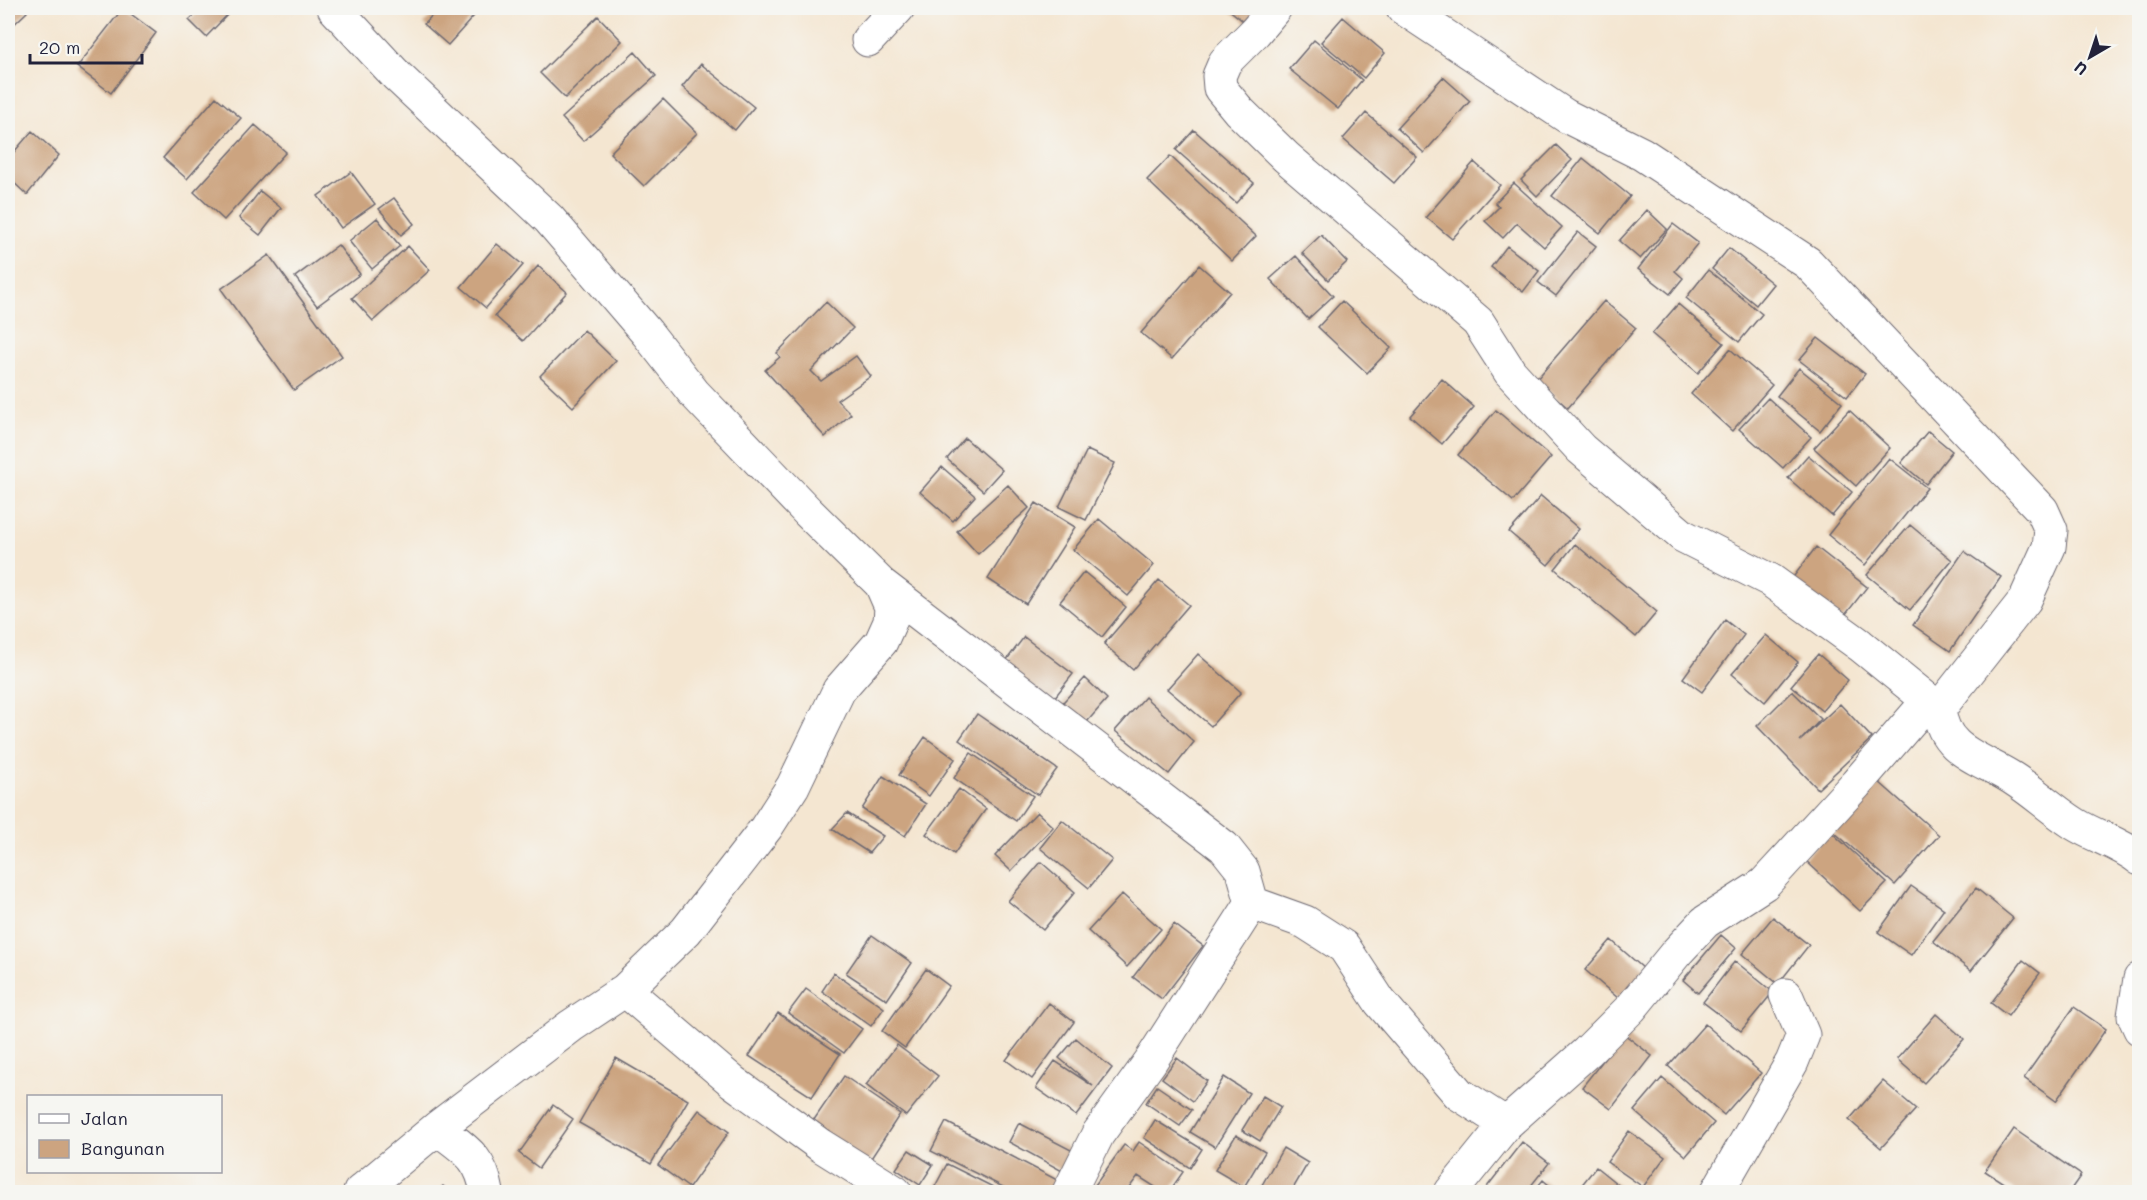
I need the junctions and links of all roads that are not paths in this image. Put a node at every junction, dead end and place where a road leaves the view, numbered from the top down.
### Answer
1 (334, 8) edge
2 (898, 8) edge
3 (1275, 8) edge
4 (1402, 8) edge
5 (868, 40) dead end
6 (881, 584) junction
7 (1934, 705) junction
8 (2139, 859) edge
9 (1252, 903) junction
10 (2139, 978) edge
11 (625, 990) junction
12 (1786, 995) dead end
13 (2139, 1029) edge
14 (1506, 1124) junction
15 (437, 1128) junction
16 (360, 1192) edge
17 (487, 1192) edge
18 (895, 1192) edge
19 (1069, 1192) edge
20 (1451, 1192) edge
21 (1717, 1192) edge

1 - 6 street
2 - 5 street
3 - 7 street
4 - 7 street
6 - 9 street
6 - 11 street
7 - 8 street
7 - 14 street
9 - 14 street
9 - 19 street
10 - 13 street
11 - 15 street
11 - 18 street
12 - 21 street
14 - 20 street
15 - 16 street
15 - 17 street

